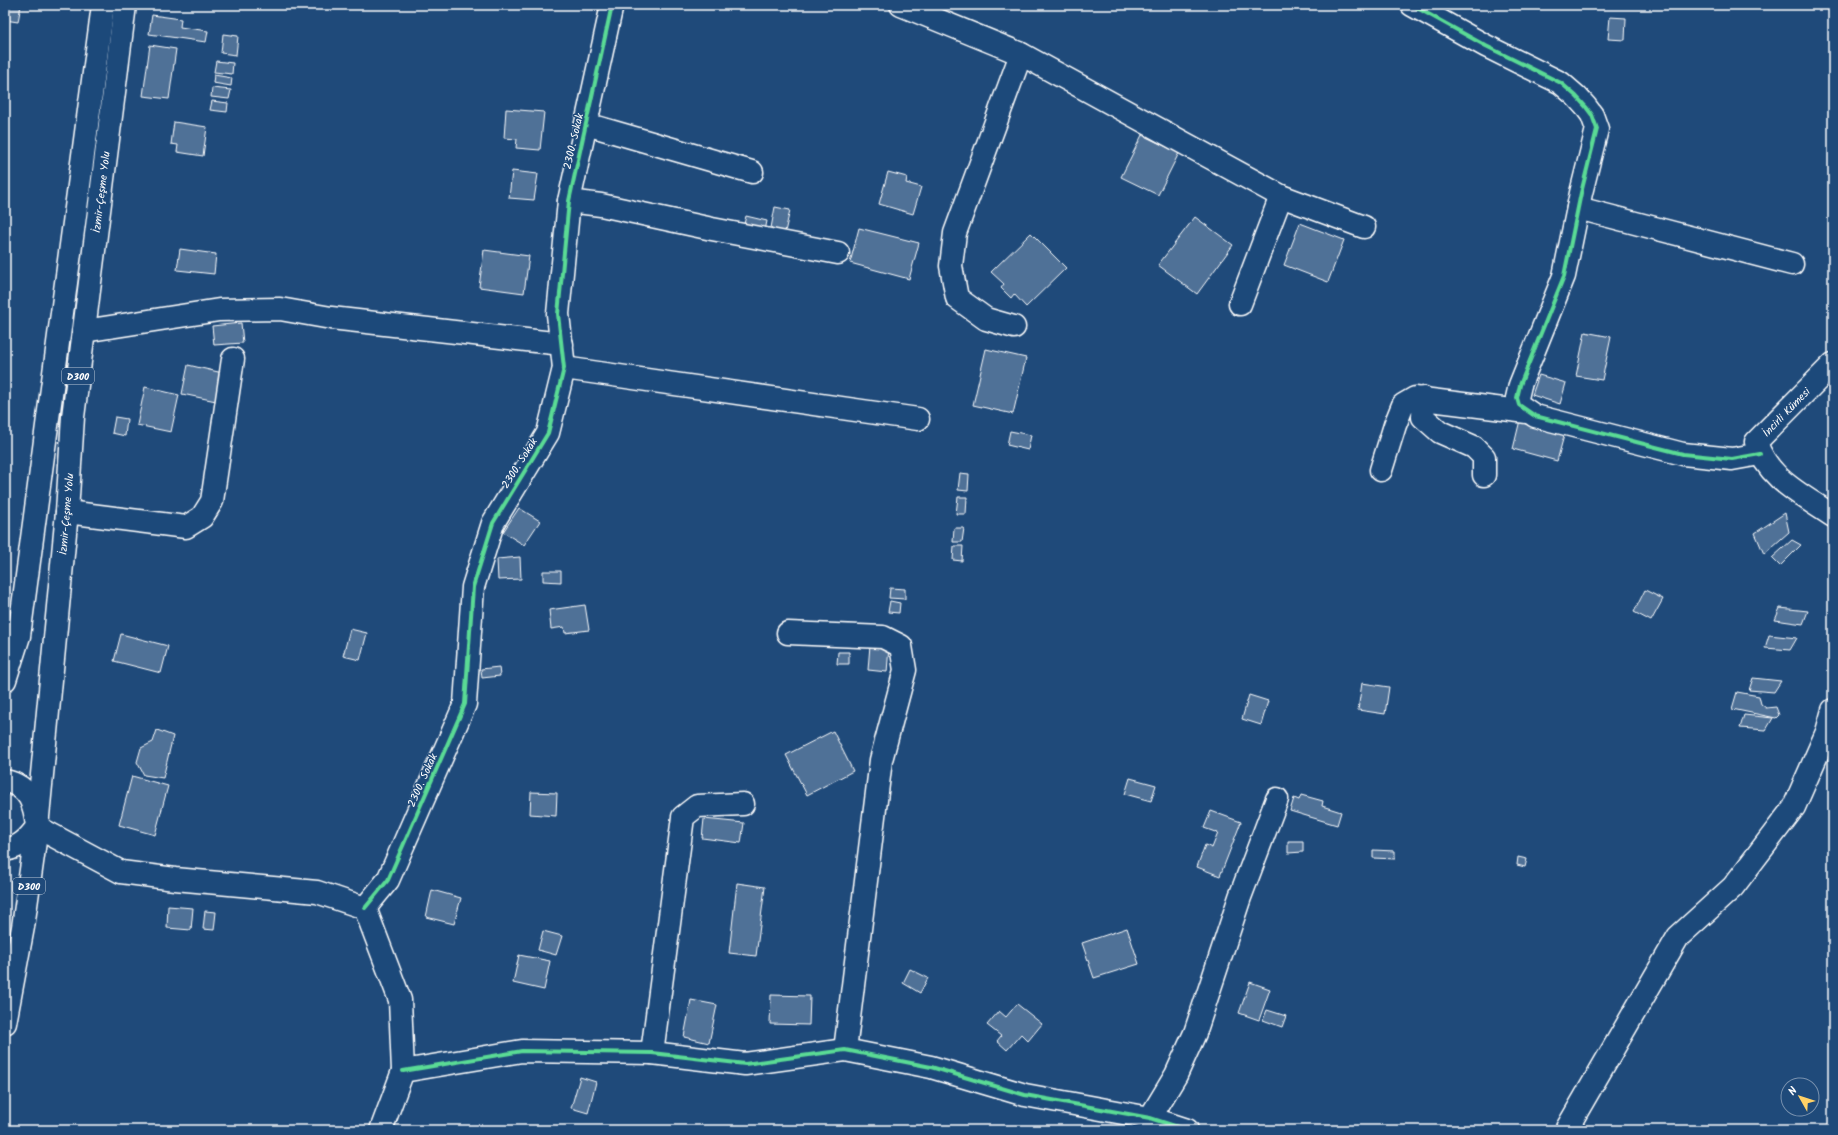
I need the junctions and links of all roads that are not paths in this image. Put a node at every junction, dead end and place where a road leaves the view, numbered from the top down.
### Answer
1 (103, 5) edge
2 (125, 5) edge
3 (612, 5) edge
4 (901, 5) edge
5 (1412, 5) edge
6 (1021, 54) junction
7 (586, 124) junction
8 (752, 172) dead end
9 (1281, 196) junction
10 (569, 201) junction
11 (1578, 208) junction
12 (1364, 227) dead end
13 (838, 253) dead end
14 (1792, 264) dead end
15 (1240, 304) dead end
16 (1014, 327) dead end
17 (84, 331) junction
18 (562, 344) junction
19 (233, 359) dead end
20 (1833, 364) edge
21 (564, 368) junction
22 (1424, 398) junction
23 (1526, 412) junction
24 (918, 419) dead end
25 (1758, 448) junction
26 (1381, 470) dead end
27 (1484, 475) dead end
28 (67, 512) junction
29 (1833, 516) edge
30 (788, 634) dead end
31 (5, 680) edge
32 (1833, 710) edge
33 (1830, 734) edge
34 (5, 781) edge
35 (1277, 799) dead end
36 (743, 804) dead end
37 (37, 827) junction
38 (5, 850) edge
39 (366, 908) junction
40 (5, 1023) edge
41 (845, 1050) junction
42 (652, 1053) junction
43 (403, 1070) junction
44 (1150, 1118) junction
45 (381, 1130) edge
46 (1186, 1130) edge
47 (1566, 1130) edge

1 - 31 main road, İzmir-Çeşme Yolu / D300
2 - 17 main road, İzmir-Çeşme Yolu / D300
3 - 7 main road, 2300. Sokak
4 - 6 main road
5 - 11 main road
6 - 9 main road
6 - 16 main road
7 - 8 main road
7 - 10 main road, 2300. Sokak
9 - 12 main road
9 - 15 main road
10 - 13 main road
10 - 18 main road, 2300. Sokak
11 - 14 main road
11 - 23 main road
17 - 18 main road
17 - 28 main road, İzmir-Çeşme Yolu / D300
18 - 21 main road, 2300. Sokak
19 - 28 main road
20 - 25 main road, İncirli Kümesi
21 - 24 main road
21 - 39 main road, 2300. Sokak
22 - 23 main road
22 - 26 main road
22 - 27 main road
23 - 25 main road
25 - 29 main road
28 - 37 main road, İzmir-Çeşme Yolu / D300
30 - 41 main road
32 - 33 main road
33 - 47 main road
34 - 37 main road
35 - 44 main road
36 - 42 main road
37 - 38 main road
37 - 39 main road
37 - 40 main road, İzmir-Çeşme Yolu / D300
39 - 43 main road
41 - 42 main road
41 - 44 main road
42 - 43 main road
43 - 45 main road
44 - 46 main road

